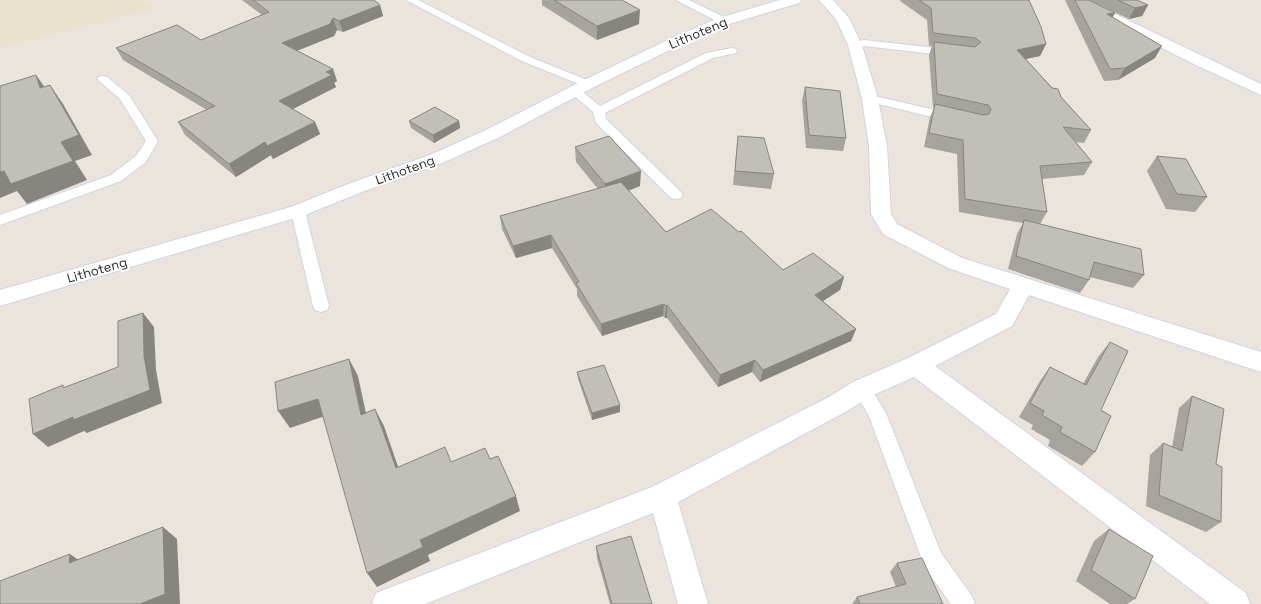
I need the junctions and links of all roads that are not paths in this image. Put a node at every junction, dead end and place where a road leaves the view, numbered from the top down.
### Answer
1 (411, 0) edge
2 (681, 0) edge
3 (794, 0) edge
4 (826, 0) edge
5 (1076, 0) edge
6 (724, 21) junction
7 (855, 45) junction
8 (732, 51) dead end
9 (963, 54) edge
10 (103, 79) dead end
11 (582, 88) junction
12 (1261, 90) edge
13 (870, 99) junction
14 (599, 111) junction
15 (963, 120) edge
16 (676, 195) dead end
17 (298, 211) junction
18 (0, 220) edge
19 (1023, 286) junction
20 (0, 298) edge
21 (321, 306) dead end
22 (1261, 362) edge
23 (916, 365) junction
24 (862, 389) junction
25 (662, 496) junction
26 (387, 604) edge
27 (693, 604) edge
28 (964, 604) edge
29 (1235, 604) edge

1 - 11 lane
2 - 6 lane
3 - 6 street, Lithoteng
4 - 7 street
5 - 12 street
6 - 11 street, Lithoteng
7 - 9 lane
7 - 13 street
8 - 14 lane
10 - 18 lane
11 - 14 lane
11 - 17 street, Lithoteng
13 - 15 lane
13 - 19 street
14 - 16 lane
17 - 20 street, Lithoteng
17 - 21 lane
19 - 22 street
19 - 23 street
23 - 24 street
23 - 29 street
24 - 25 street
24 - 28 lane
25 - 26 street
25 - 27 street

